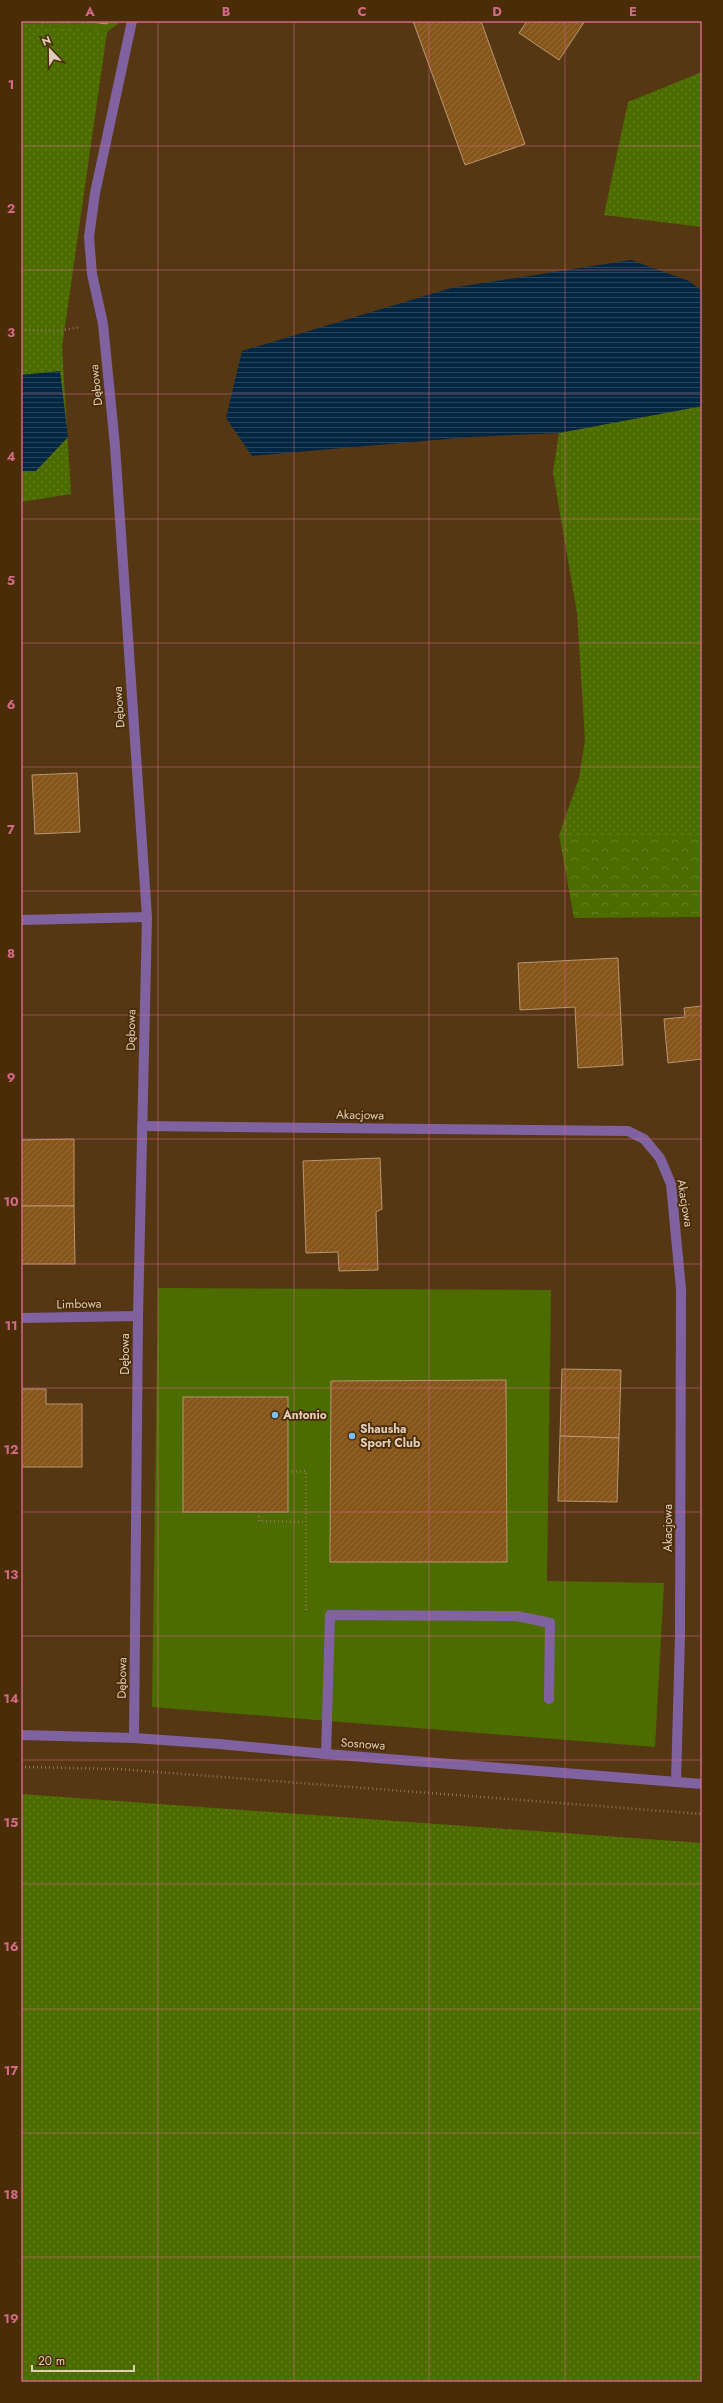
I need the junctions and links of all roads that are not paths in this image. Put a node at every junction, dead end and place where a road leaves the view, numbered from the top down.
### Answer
1 (132, 21) edge
2 (147, 918) junction
3 (21, 920) edge
4 (142, 1126) junction
5 (138, 1316) junction
6 (21, 1318) edge
7 (549, 1699) dead end
8 (21, 1735) edge
9 (134, 1738) junction
10 (326, 1754) junction
11 (676, 1782) junction
12 (702, 1784) edge

1 - 2 street, Dębowa
2 - 3 street
2 - 4 street, Dębowa
4 - 5 street, Dębowa
4 - 11 street, Akacjowa
5 - 6 street, Limbowa
5 - 9 street, Dębowa
7 - 10 street
8 - 9 street, Sosnowa
9 - 10 street, Sosnowa
10 - 11 street, Sosnowa
11 - 12 street, Sosnowa

